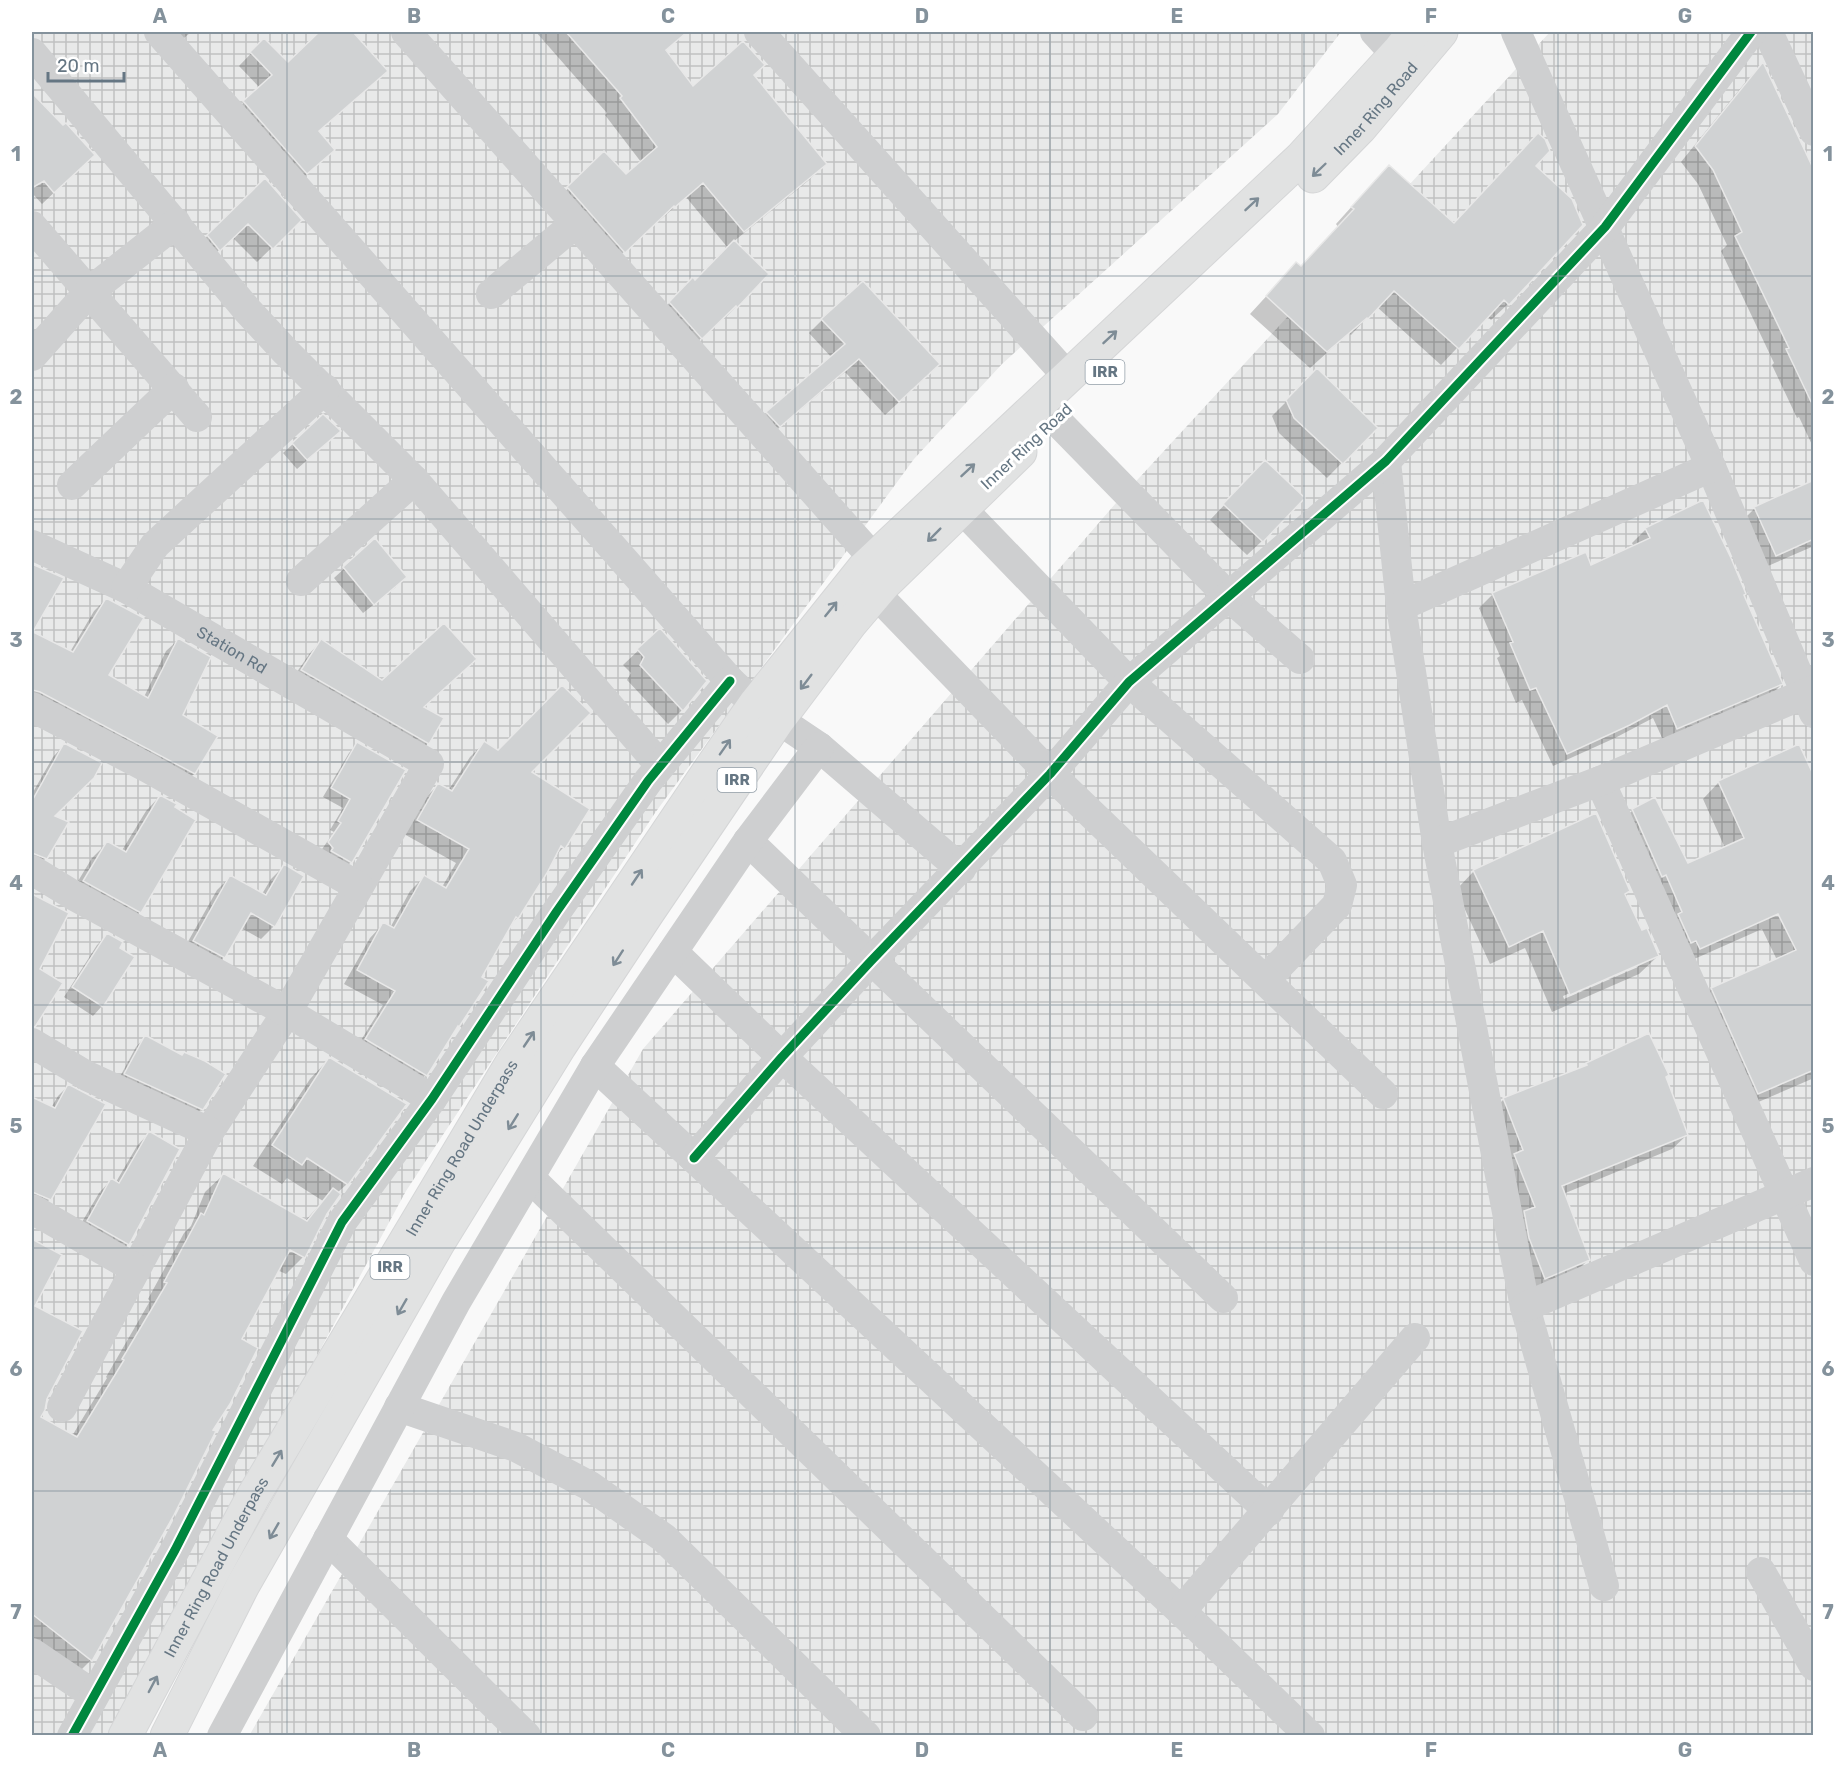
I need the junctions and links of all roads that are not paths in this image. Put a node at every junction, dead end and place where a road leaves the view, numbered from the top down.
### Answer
1 (159, 32) edge
2 (406, 32) edge
3 (759, 32) edge
4 (1441, 32) edge
5 (1516, 32) edge
6 (1751, 32) edge
7 (1768, 32) edge
8 (1395, 39) edge
9 (32, 53) edge
10 (1814, 131) edge
11 (576, 223) junction
12 (176, 224) junction
13 (32, 226) edge
14 (1605, 228) junction
15 (89, 292) junction
16 (491, 294) dead end
17 (32, 356) edge
18 (1068, 377) junction
19 (174, 388) junction
20 (325, 389) junction
21 (197, 417) dead end
22 (1055, 419) junction
23 (1386, 461) junction
24 (1711, 467) junction
25 (414, 480) junction
26 (72, 485) dead end
27 (961, 508) junction
28 (32, 545) edge
29 (874, 559) junction
30 (301, 581) dead end
31 (126, 588) junction
32 (876, 594) junction
33 (1228, 597) junction
34 (1401, 606) junction
35 (1300, 659) dead end
36 (730, 681) junction
37 (1129, 682) junction
38 (1811, 699) edge
39 (32, 707) edge
40 (766, 712) junction
41 (819, 747) junction
42 (660, 765) junction
43 (1050, 774) junction
44 (1600, 781) junction
45 (748, 841) junction
46 (1437, 843) junction
47 (961, 869) junction
48 (32, 870) edge
49 (358, 886) junction
50 (673, 952) junction
51 (871, 961) junction
52 (1266, 980) junction
53 (287, 1012) junction
54 (32, 1043) edge
55 (782, 1057) junction
56 (595, 1066) junction
57 (1383, 1094) dead end
58 (432, 1099) junction
59 (209, 1132) junction
60 (694, 1158) junction
61 (530, 1178) junction
62 (1814, 1182) edge
63 (1783, 1194) junction
64 (32, 1209) edge
65 (1814, 1261) edge
66 (136, 1269) junction
67 (1223, 1298) dead end
68 (1525, 1307) junction
69 (1415, 1338) dead end
70 (62, 1407) dead end
71 (399, 1407) junction
72 (1269, 1511) junction
73 (328, 1539) junction
74 (1761, 1572) dead end
75 (1604, 1586) dead end
76 (1182, 1611) junction
77 (32, 1653) edge
78 (1814, 1666) edge
79 (94, 1695) junction
80 (1083, 1716) dead end
81 (72, 1736) edge
82 (125, 1736) edge
83 (167, 1736) edge
84 (222, 1736) edge
85 (526, 1736) edge
86 (866, 1736) edge
87 (1310, 1736) edge

1 - 36 street
2 - 11 street
3 - 18 street
4 -> 22 main road, Inner Ring Road / IRR
5 - 14 street
6 - 14 street
7 - 10 street
18 -> 8 main road, Inner Ring Road / IRR
9 - 12 street
11 - 16 street
11 - 29 street
12 - 15 street
12 - 20 street
13 - 15 street
14 - 23 street
14 - 24 street
15 - 17 street
15 - 19 street
29 -> 18 main road, Inner Ring Road / IRR
19 - 21 street
19 - 26 street
20 - 25 street
20 - 31 street
22 - 27 main road, Inner Ring Road / IRR
22 - 33 street
23 - 33 street
23 - 34 street
24 - 34 street
24 - 38 street
25 - 30 street
25 - 42 street
27 -> 32 main road, Inner Ring Road / IRR
27 - 37 street
28 - 31 street, Station Rd
40 -> 29 main road, Inner Ring Road / IRR
31 - 49 street, Station Rd
32 -> 40 main road, Inner Ring Road / IRR
32 - 43 street
33 - 35 street
33 - 37 street
34 - 46 street
36 - 40 street
36 - 42 street
37 - 43 street
37 - 52 street
38 - 44 street
39 - 49 street
40 - 41 street
82 -> 40 main road, Inner Ring Road Underpass / IRR
40 -> 83 main road, Inner Ring Road Underpass / IRR
41 - 45 street
41 - 47 street
42 - 58 street
43 - 47 street
43 - 52 street
44 - 46 street
44 - 63 street
45 - 50 street
45 - 51 street
46 - 68 street
47 - 51 street
48 - 53 street
49 - 53 street
50 - 55 street
50 - 56 street
51 - 55 street
51 - 67 street
52 - 57 street
53 - 58 street
53 - 59 street
54 - 59 street
55 - 60 street
55 - 72 street
56 - 60 street
56 - 61 street
58 - 79 street
59 - 66 street
60 - 76 street
61 - 71 street
61 - 80 street
62 - 63 street
63 - 65 street
63 - 68 street
64 - 66 street
66 - 70 street
68 - 75 street
69 - 72 street
71 - 73 street
71 - 86 street
72 - 76 street
73 - 84 street
73 - 85 street
74 - 78 street
76 - 87 street
77 - 79 street
79 - 81 street

